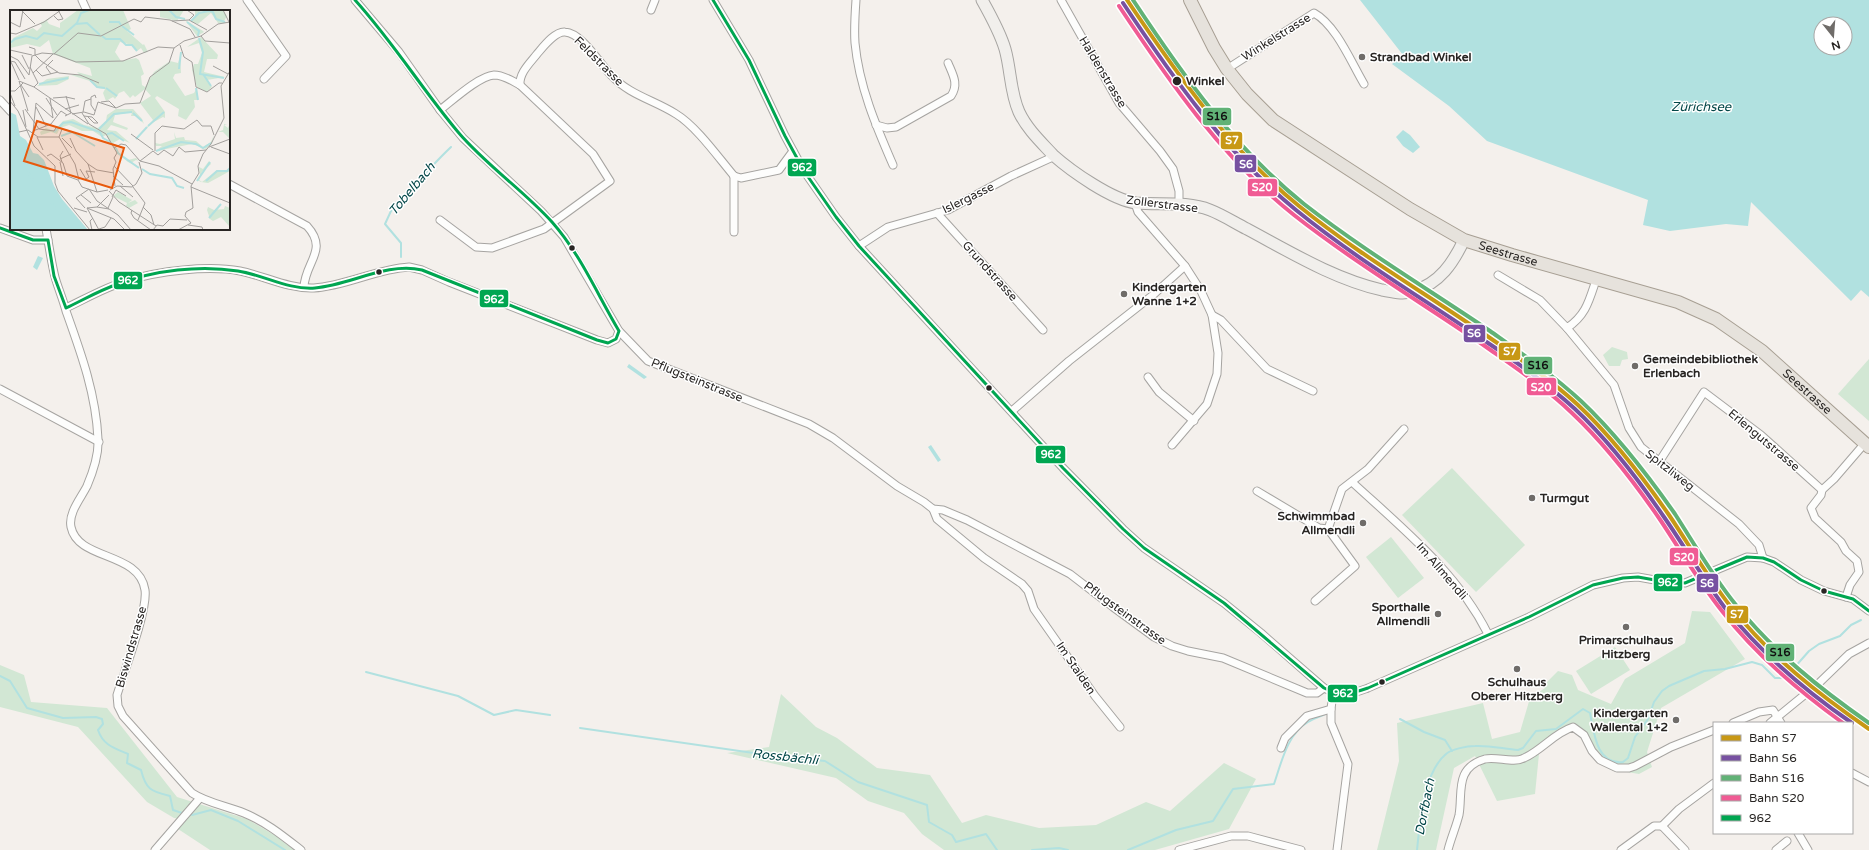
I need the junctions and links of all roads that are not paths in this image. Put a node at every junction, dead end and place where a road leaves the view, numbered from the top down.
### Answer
1 (82, 0) edge
2 (247, 0) edge
3 (355, 0) edge
4 (655, 0) edge
5 (713, 0) edge
6 (856, 0) edge
7 (982, 0) edge
8 (1061, 0) edge
9 (1190, 0) edge
10 (87, 10) edge
11 (651, 10) dead end
12 (948, 63) dead end
13 (1227, 69) junction
14 (264, 79) dead end
15 (1364, 84) dead end
16 (520, 85) junction
17 (0, 100) edge
18 (440, 110) junction
19 (10, 111) edge
20 (876, 125) junction
21 (793, 151) junction
22 (1054, 156) junction
23 (893, 165) dead end
24 (734, 176) junction
25 (230, 185) edge
26 (1134, 203) junction
27 (1179, 204) junction
28 (937, 213) junction
29 (440, 220) dead end
30 (551, 223) junction
31 (0, 228) edge
32 (46, 230) edge
33 (734, 232) dead end
34 (48, 240) junction
35 (1464, 240) junction
36 (859, 246) junction
37 (1185, 266) junction
38 (1498, 275) dead end
39 (1596, 280) junction
40 (304, 287) junction
41 (66, 308) junction
42 (1212, 315) junction
43 (1567, 328) junction
44 (1043, 330) dead end
45 (619, 331) junction
46 (1148, 377) dead end
47 (0, 389) edge
48 (1313, 391) dead end
49 (1012, 411) junction
50 (1194, 421) junction
51 (1404, 429) dead end
52 (98, 442) junction
53 (1172, 445) dead end
54 (1867, 445) edge
55 (1660, 462) junction
56 (1352, 482) junction
57 (1822, 490) junction
58 (1258, 491) dead end
59 (933, 509) junction
60 (1328, 529) junction
61 (1762, 558) junction
62 (1846, 597) junction
63 (1315, 601) dead end
64 (1034, 609) joint
65 (1869, 611) edge
66 (1488, 634) junction
67 (1869, 643) edge
68 (1324, 688) junction
69 (1334, 693) junction
70 (1331, 709) junction
71 (1779, 720) edge
72 (1736, 722) edge
73 (1120, 727) dead end
74 (1713, 730) edge
75 (1281, 748) dead end
76 (1853, 774) edge
77 (1869, 782) edge
78 (1713, 784) edge
79 (200, 798) junction
80 (1662, 826) junction
81 (1799, 834) edge
82 (1787, 841) dead end
83 (155, 850) edge
84 (302, 850) edge
85 (1179, 850) edge
86 (1301, 850) edge
87 (1337, 850) edge
88 (1448, 850) edge
89 (1621, 850) edge
90 (1685, 850) edge
91 (1776, 850) edge
92 (1808, 850) edge

1 - 10 street
2 - 14 street
3 - 18 street, Pflugsteinstrasse
4 - 11 street
5 - 21 street
6 - 20 street
7 - 22 street, Zollerstrasse
8 - 27 street, Haldenstrasse
9 - 13 main road, Seestrasse
12 - 20 street
13 - 15 street, Winkelstrasse
13 - 35 main road, Seestrasse
16 - 18 street
16 - 24 street, Feldstrasse
16 - 30 street
17 - 19 street
18 - 30 street, Pflugsteinstrasse
20 - 23 street
21 - 24 street
21 - 36 street
22 - 26 street, Zollerstrasse
22 - 28 street, Islergasse
24 - 33 street
25 - 40 street
26 - 27 street, Zollerstrasse
26 - 37 street
27 - 35 street, Zollerstrasse
28 - 36 street, Islergasse
28 - 44 street, Grundstrasse
29 - 30 street
30 - 45 street, Pflugsteinstrasse
31 - 34 street
32 - 34 street, Biswindstrasse
34 - 41 street, Biswindstrasse
35 - 39 main road, Seestrasse
36 - 49 street
37 - 42 street
37 - 49 street
38 - 43 street, Spitzliweg
39 - 43 street
39 - 54 main road, Seestrasse
40 - 41 street
40 - 45 street
41 - 52 street, Biswindstrasse
42 - 48 street
42 - 50 street
43 - 55 street, Spitzliweg
45 - 59 street, Pflugsteinstrasse
46 - 50 street
47 - 52 street
49 - 68 street
50 - 53 street
51 - 56 street
52 - 79 street, Biswindstrasse
54 - 57 street
55 - 57 street, Erlengutstrasse
55 - 61 street, Spitzliweg
56 - 60 street
56 - 66 street, Im Allmendli
57 - 62 street
58 - 60 street
59 - 64 street, Pflugsteinstrasse
59 - 68 street, Pflugsteinstrasse
60 - 63 street
61 - 62 street
61 - 66 street
62 - 65 street
64 - 73 street, Im Stalden
66 - 69 street
67 - 71 street
68 - 69 street
69 - 70 street
70 - 75 street
70 - 87 street
71 - 72 street
74 - 88 street
76 - 77 street
78 - 80 street
79 - 83 street
79 - 84 street, Biswindstrasse
80 - 89 street
80 - 90 street
81 - 92 street
82 - 91 street
85 - 86 street

